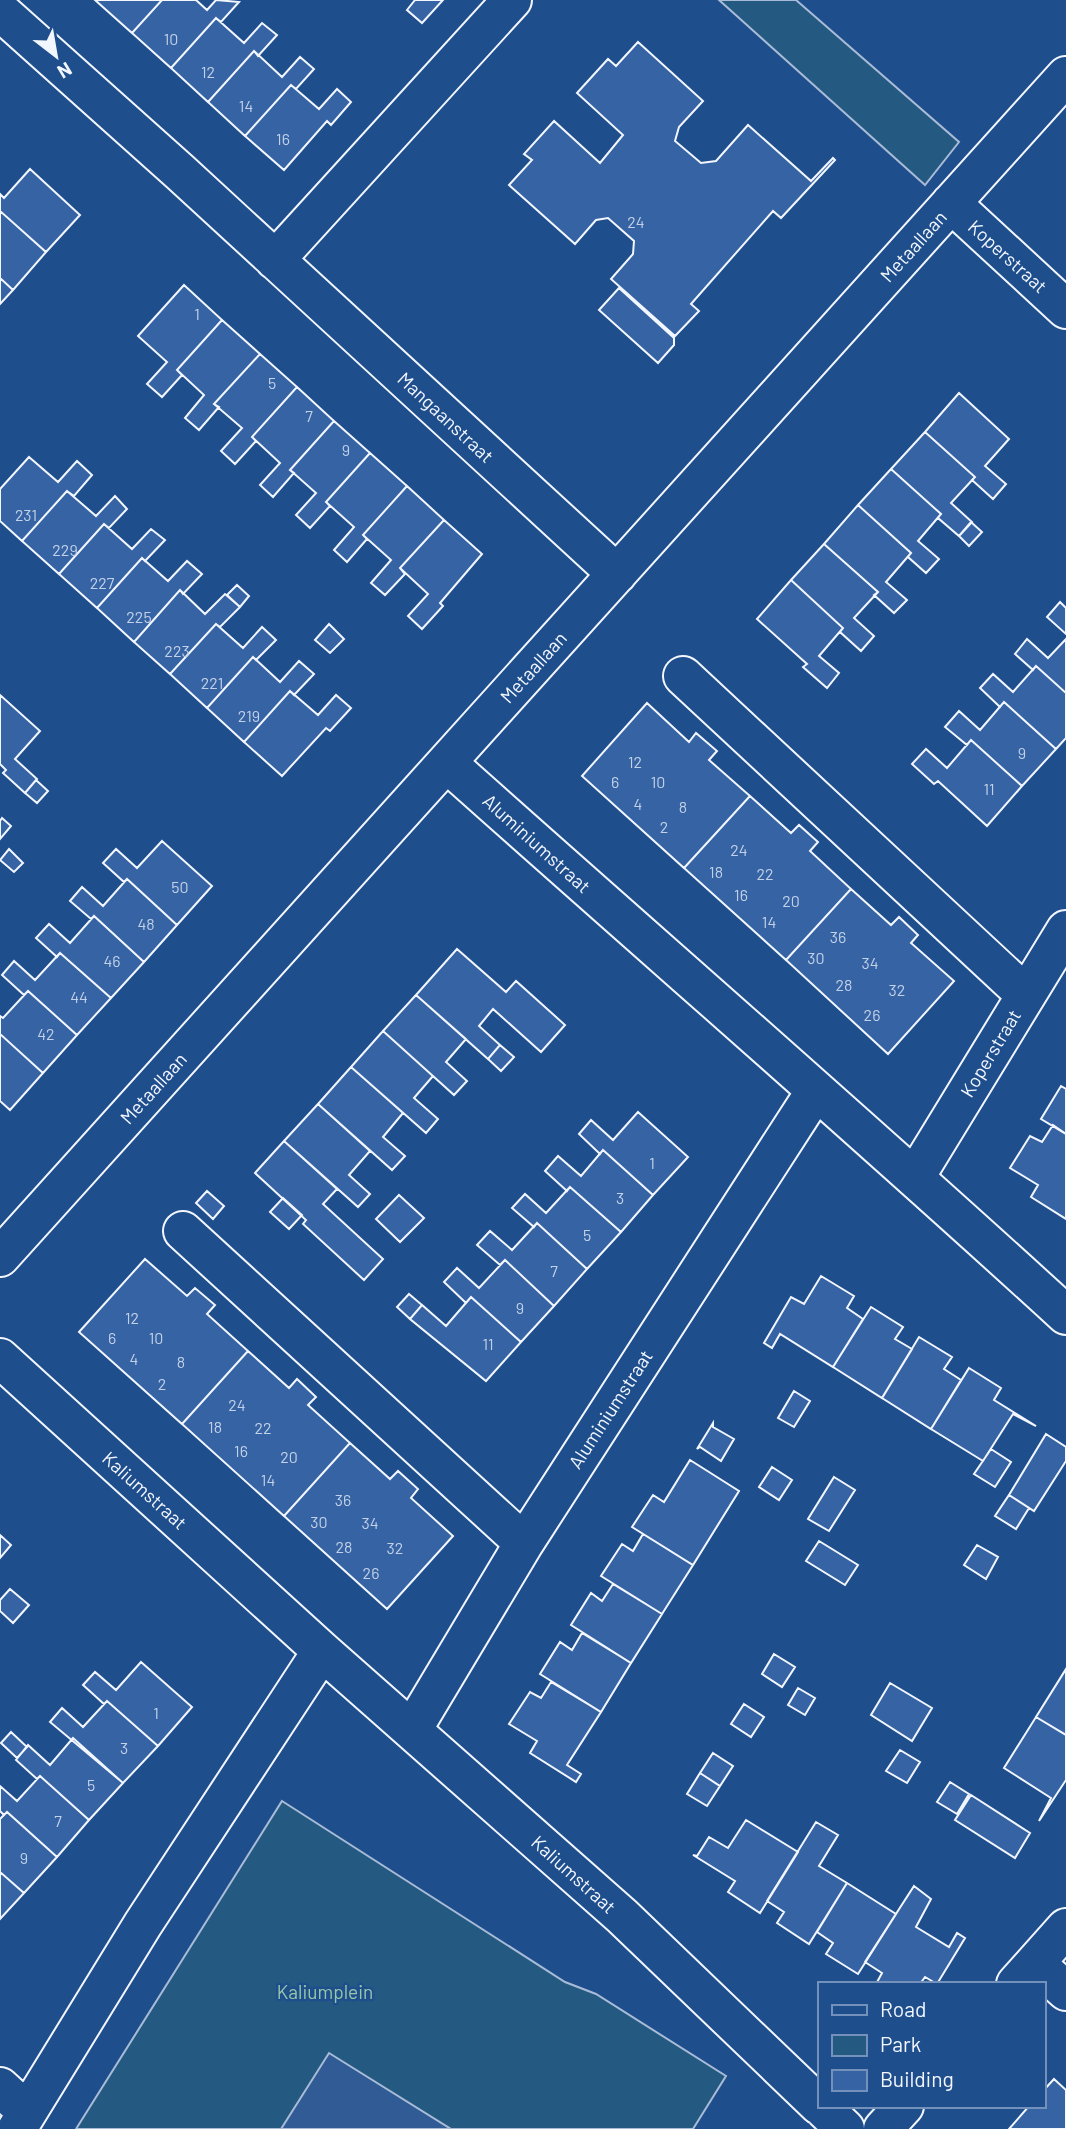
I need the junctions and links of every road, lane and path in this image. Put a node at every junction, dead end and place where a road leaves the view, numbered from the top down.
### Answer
1 (512, 0) edge
2 (0, 11) edge
3 (1066, 76) edge
4 (951, 203) junction
5 (275, 260) junction
6 (1066, 309) edge
7 (617, 574) junction
8 (683, 676) dead end
9 (447, 763) junction
10 (1066, 930) edge
11 (1026, 995) junction
12 (815, 1092) junction
13 (915, 1177) junction
14 (183, 1231) dead end
15 (0, 1257) edge
16 (1066, 1315) edge
17 (0, 1358) edge
18 (524, 1543) junction
19 (322, 1651) junction
20 (412, 1730) junction
21 (1066, 1928) edge
22 (1025, 1973) edge
23 (1066, 1991) edge
24 (818, 2104) edge
25 (822, 2108) edge
26 (902, 2108) edge
27 (15, 2110) edge
28 (845, 2129) edge
29 (883, 2129) edge

1 - 5 street
2 - 5 street, Mangaanstraat
3 - 4 street, Metaallaan
4 - 6 street, Koperstraat
4 - 7 street, Metaallaan
5 - 7 street, Mangaanstraat
7 - 9 street, Metaallaan
8 - 11 street
9 - 12 street, Aluminiumstraat
9 - 15 street, Metaallaan
10 - 11 street, Koperstraat
11 - 13 street, Koperstraat
12 - 13 street, Aluminiumstraat
12 - 18 street, Aluminiumstraat
13 - 16 street, Aluminiumstraat
14 - 18 street
17 - 19 street, Kaliumstraat
18 - 20 street, Aluminiumstraat
19 - 20 street, Kaliumstraat
19 - 27 street
20 - 24 street, Kaliumstraat
21 - 22 street
22 - 23 street
25 - 28 street, Kaliumstraat
26 - 29 street

